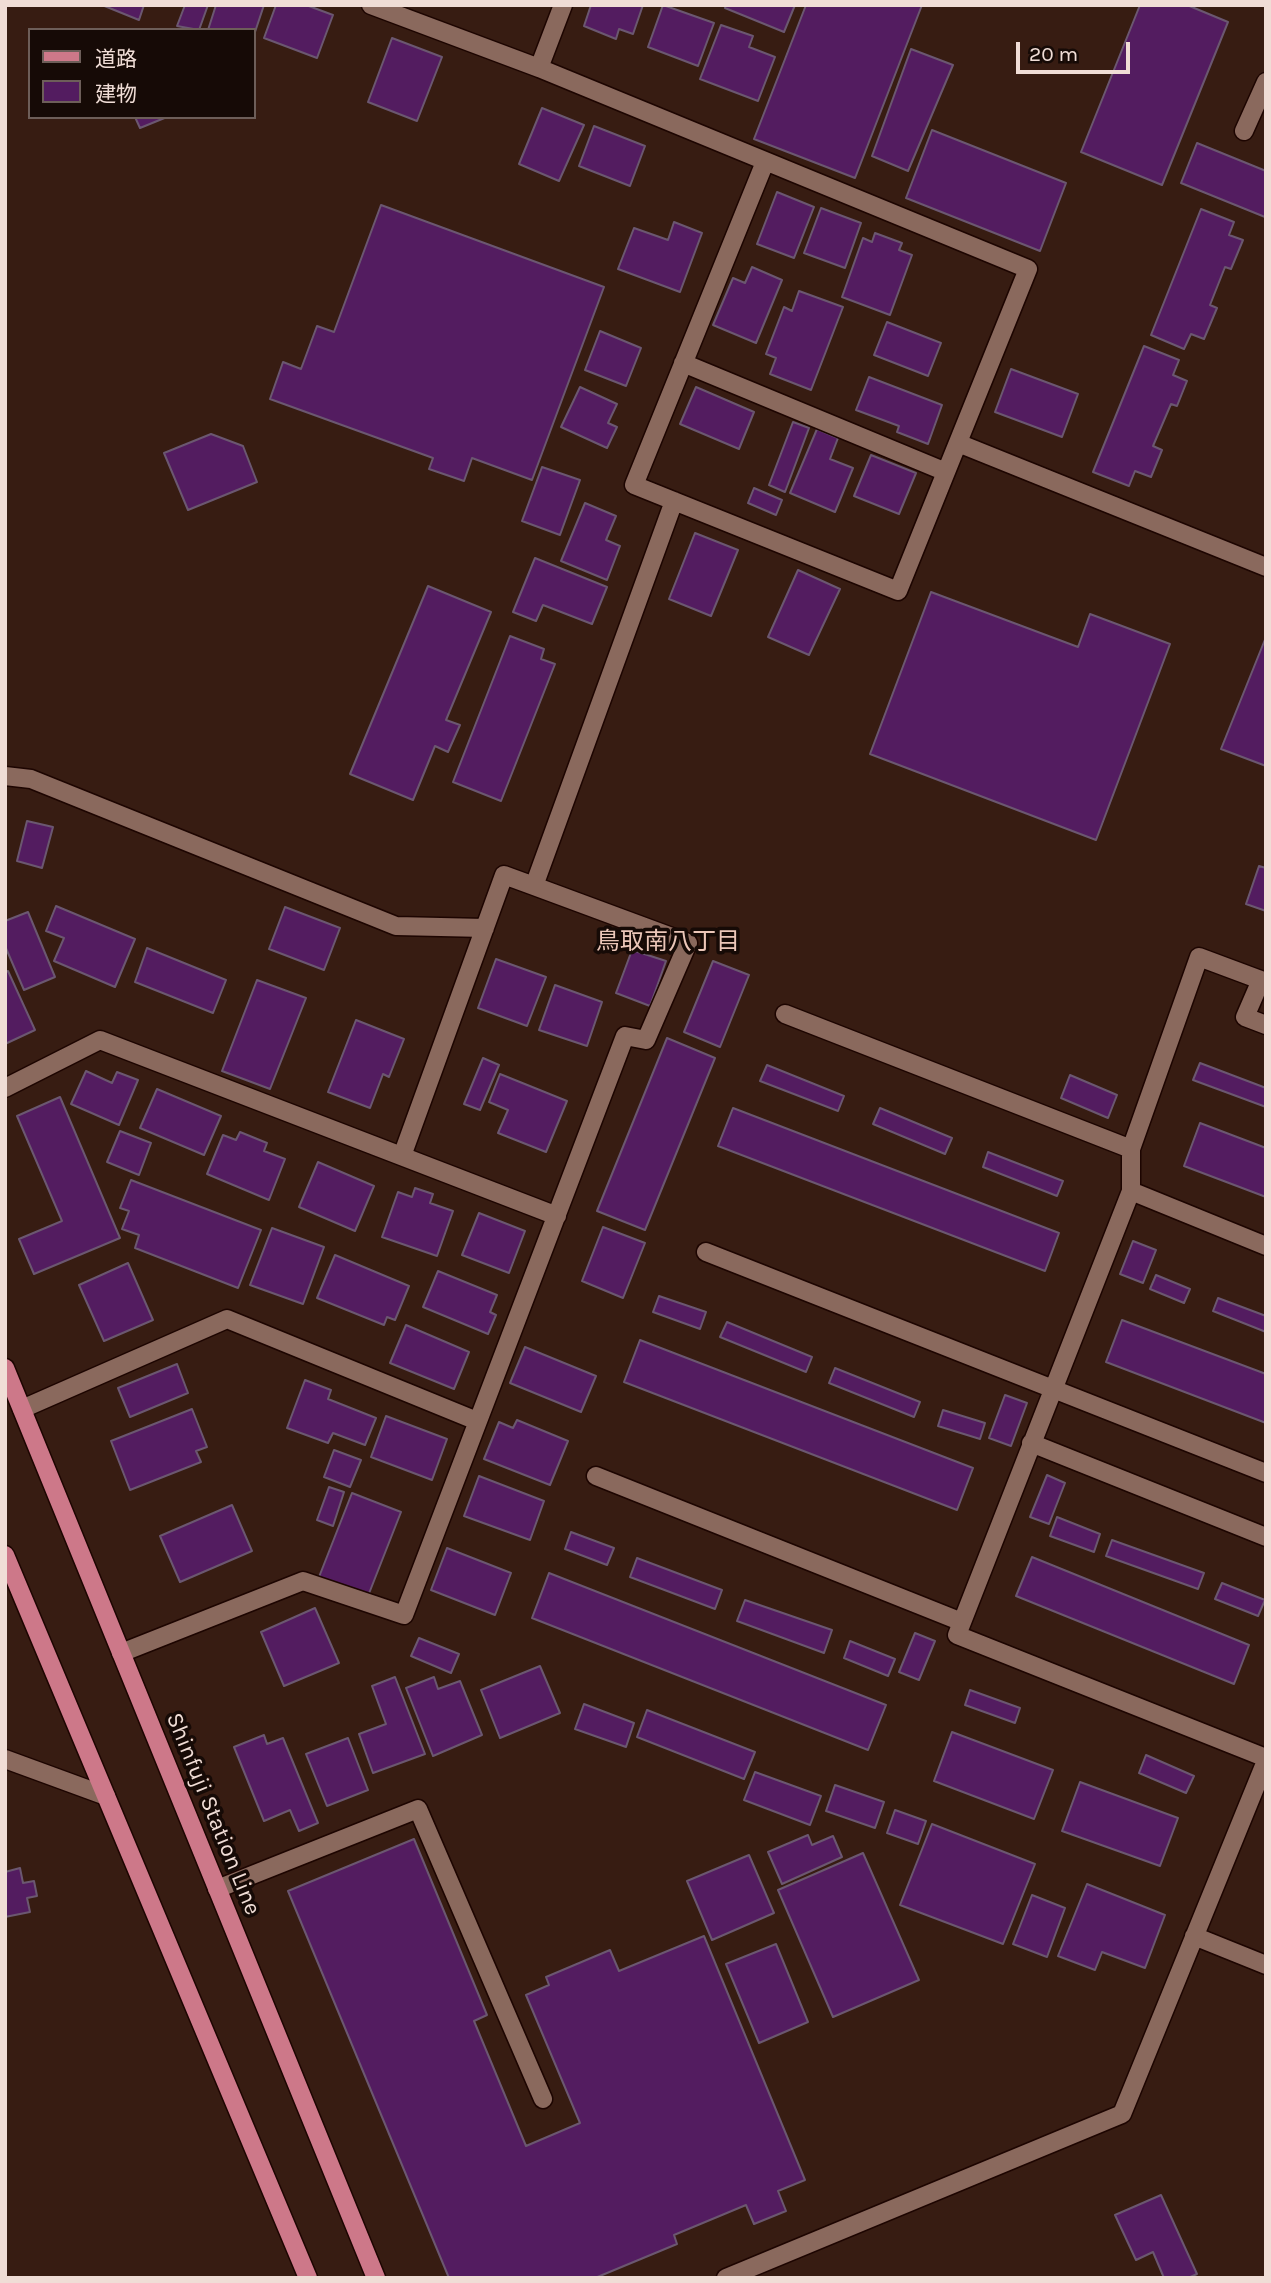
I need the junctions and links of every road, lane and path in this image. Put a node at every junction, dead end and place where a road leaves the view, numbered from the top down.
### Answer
1 (371, 5) edge
2 (563, 5) edge
3 (539, 68) junction
4 (1266, 82) edge
5 (1244, 131) dead end
6 (765, 162) junction
7 (683, 363) junction
8 (958, 443) junction
9 (946, 472) junction
10 (674, 501) junction
11 (1266, 567) edge
12 (5, 776) edge
13 (534, 886) junction
14 (485, 928) junction
15 (1263, 981) edge
16 (785, 1014) dead end
17 (1266, 1025) edge
18 (5, 1087) edge
19 (1131, 1149) junction
20 (402, 1156) junction
21 (1131, 1191) junction
22 (558, 1216) junction
23 (1266, 1246) edge
24 (706, 1252) dead end
25 (5, 1368) edge
26 (1053, 1387) junction
27 (22, 1409) junction
28 (477, 1421) junction
29 (1031, 1443) junction
30 (1266, 1473) edge
31 (596, 1476) dead end
32 (1266, 1537) edge
33 (5, 1555) edge
34 (962, 1622) junction
35 (121, 1653) junction
36 (5, 1759) edge
37 (1266, 1760) edge
38 (106, 1796) junction
39 (217, 1889) junction
40 (1194, 1936) junction
41 (1266, 1965) edge
42 (543, 2099) dead end
43 (308, 2278) edge
44 (376, 2278) edge
45 (726, 2278) edge

1 - 3 street
2 - 3 street
3 - 6 street
4 - 5 street
6 - 7 street
6 - 8 street
7 - 9 street
7 - 10 street
8 - 9 street
8 - 11 street
9 - 10 street
10 - 13 street
12 - 14 street
13 - 14 street
13 - 22 street
14 - 20 street
15 - 17 street
15 - 19 street
16 - 19 street
18 - 20 street
19 - 21 street
20 - 22 street
21 - 23 street
21 - 26 street
22 - 28 street
24 - 26 street
25 - 27 main road, Shinfuji Station Line
26 - 29 street
26 - 30 street
27 - 28 street
27 - 35 main road, Shinfuji Station Line
28 - 35 street
29 - 32 street
29 - 34 street
31 - 34 street
33 - 38 main road
34 - 37 street
35 - 39 main road, Shinfuji Station Line
36 - 38 street
37 - 40 street
38 - 43 main road
39 - 42 street
39 - 44 main road, Shinfuji Station Line
40 - 41 street
40 - 45 street

